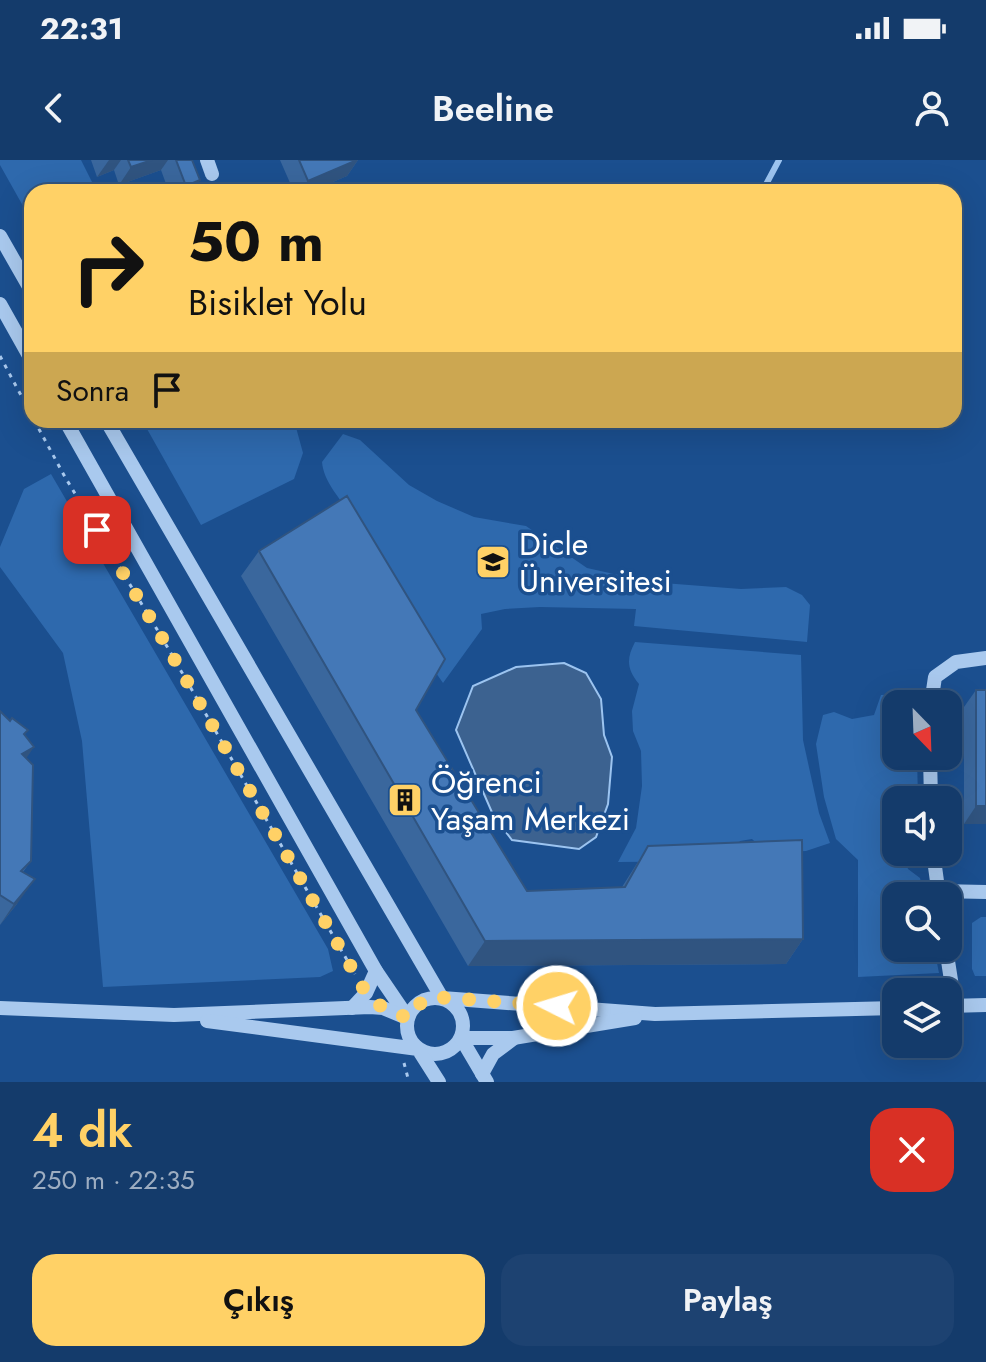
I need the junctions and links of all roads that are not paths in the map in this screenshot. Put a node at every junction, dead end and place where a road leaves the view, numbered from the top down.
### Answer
1 (0, 236) edge
2 (24, 278) edge
3 (0, 304) edge
4 (24, 347) edge
5 (70, 428) edge
6 (111, 428) edge
7 (986, 658) edge
8 (933, 690) edge
9 (986, 892) edge
10 (962, 893) edge
11 (376, 971) junction
12 (442, 998) junction
13 (986, 1005) edge
14 (962, 1006) edge
15 (0, 1008) edge
16 (352, 1008) junction
17 (882, 1008) edge
18 (655, 1014) junction
19 (174, 1015) junction
20 (408, 1018) junction
21 (461, 1038) junction
22 (513, 1038) junction
23 (418, 1049) junction
24 (484, 1078) edge
25 (439, 1082) edge

1 - 2 street
3 - 4 street
5 - 11 street
6 - 12 street
7 - 8 street
9 - 10 street
11 - 16 street
11 - 20 street
12 - 18 street
12 - 20 street
12 - 21 street
13 - 14 street
15 - 19 street
16 - 19 street
16 - 20 street
17 - 18 street
18 - 22 street
19 - 23 street
20 - 23 street
21 - 22 street
21 - 23 street
21 - 24 street
22 - 24 street
23 - 25 street

